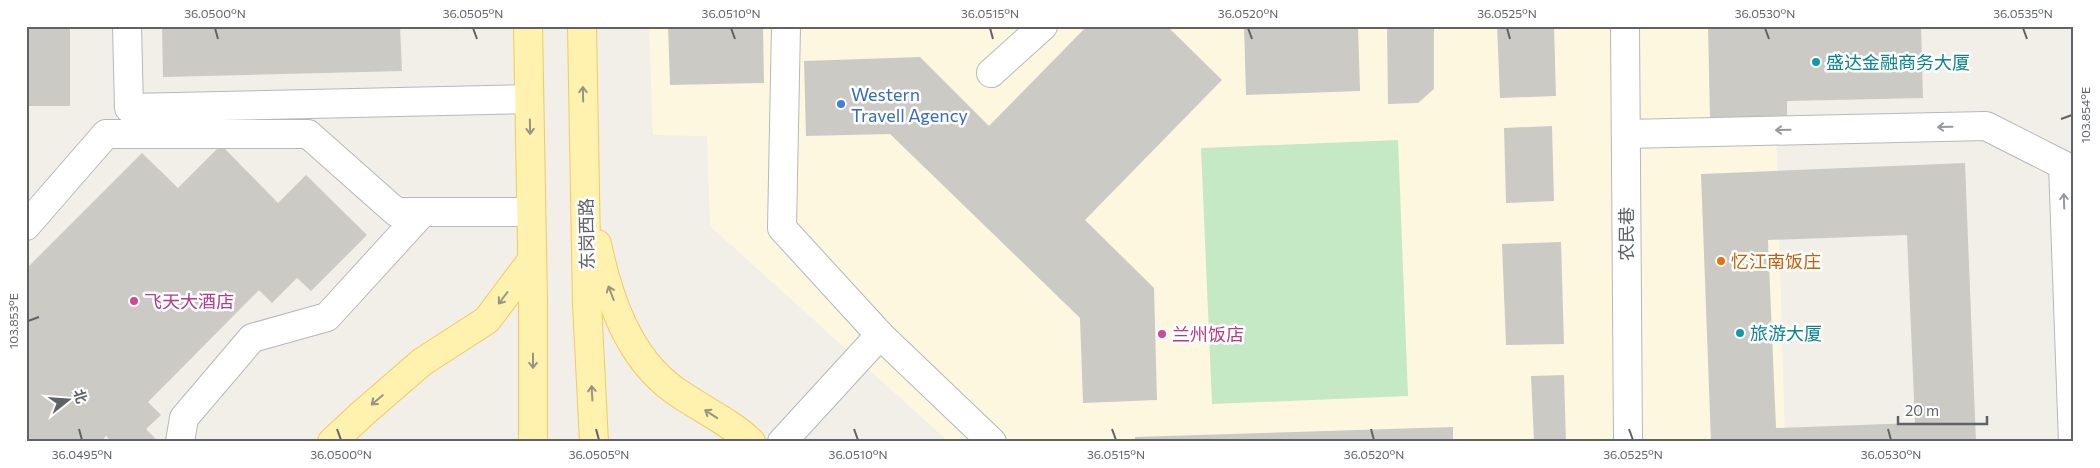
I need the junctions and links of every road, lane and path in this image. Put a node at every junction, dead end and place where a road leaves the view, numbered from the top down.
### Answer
1 (126, 26) edge
2 (528, 26) edge
3 (582, 26) edge
4 (786, 26) edge
5 (1043, 26) edge
6 (1625, 26) edge
7 (991, 74) dead end
8 (529, 99) junction
9 (1626, 134) junction
10 (584, 143) junction
11 (531, 212) junction
12 (422, 213) junction
13 (26, 226) edge
14 (532, 260) junction
15 (880, 335) junction
16 (180, 442) edge
17 (332, 442) edge
18 (533, 442) edge
19 (594, 442) edge
20 (751, 442) edge
21 (782, 442) edge
22 (992, 442) edge
23 (1628, 442) edge
24 (2073, 442) edge

1 - 8 street
2 - 8 main road
10 -> 3 main road, 东岗西路
4 - 15 street
5 - 7 street
6 - 9 street, 农民巷
8 -> 11 main road
9 - 23 street, 农民巷
24 -> 9 street
19 -> 10 main road, 东岗西路
20 -> 10 main road
11 - 12 street
11 - 14 main road
12 - 13 street
12 - 16 street
14 -> 17 main road
14 -> 18 main road
15 - 21 street
15 - 22 street

